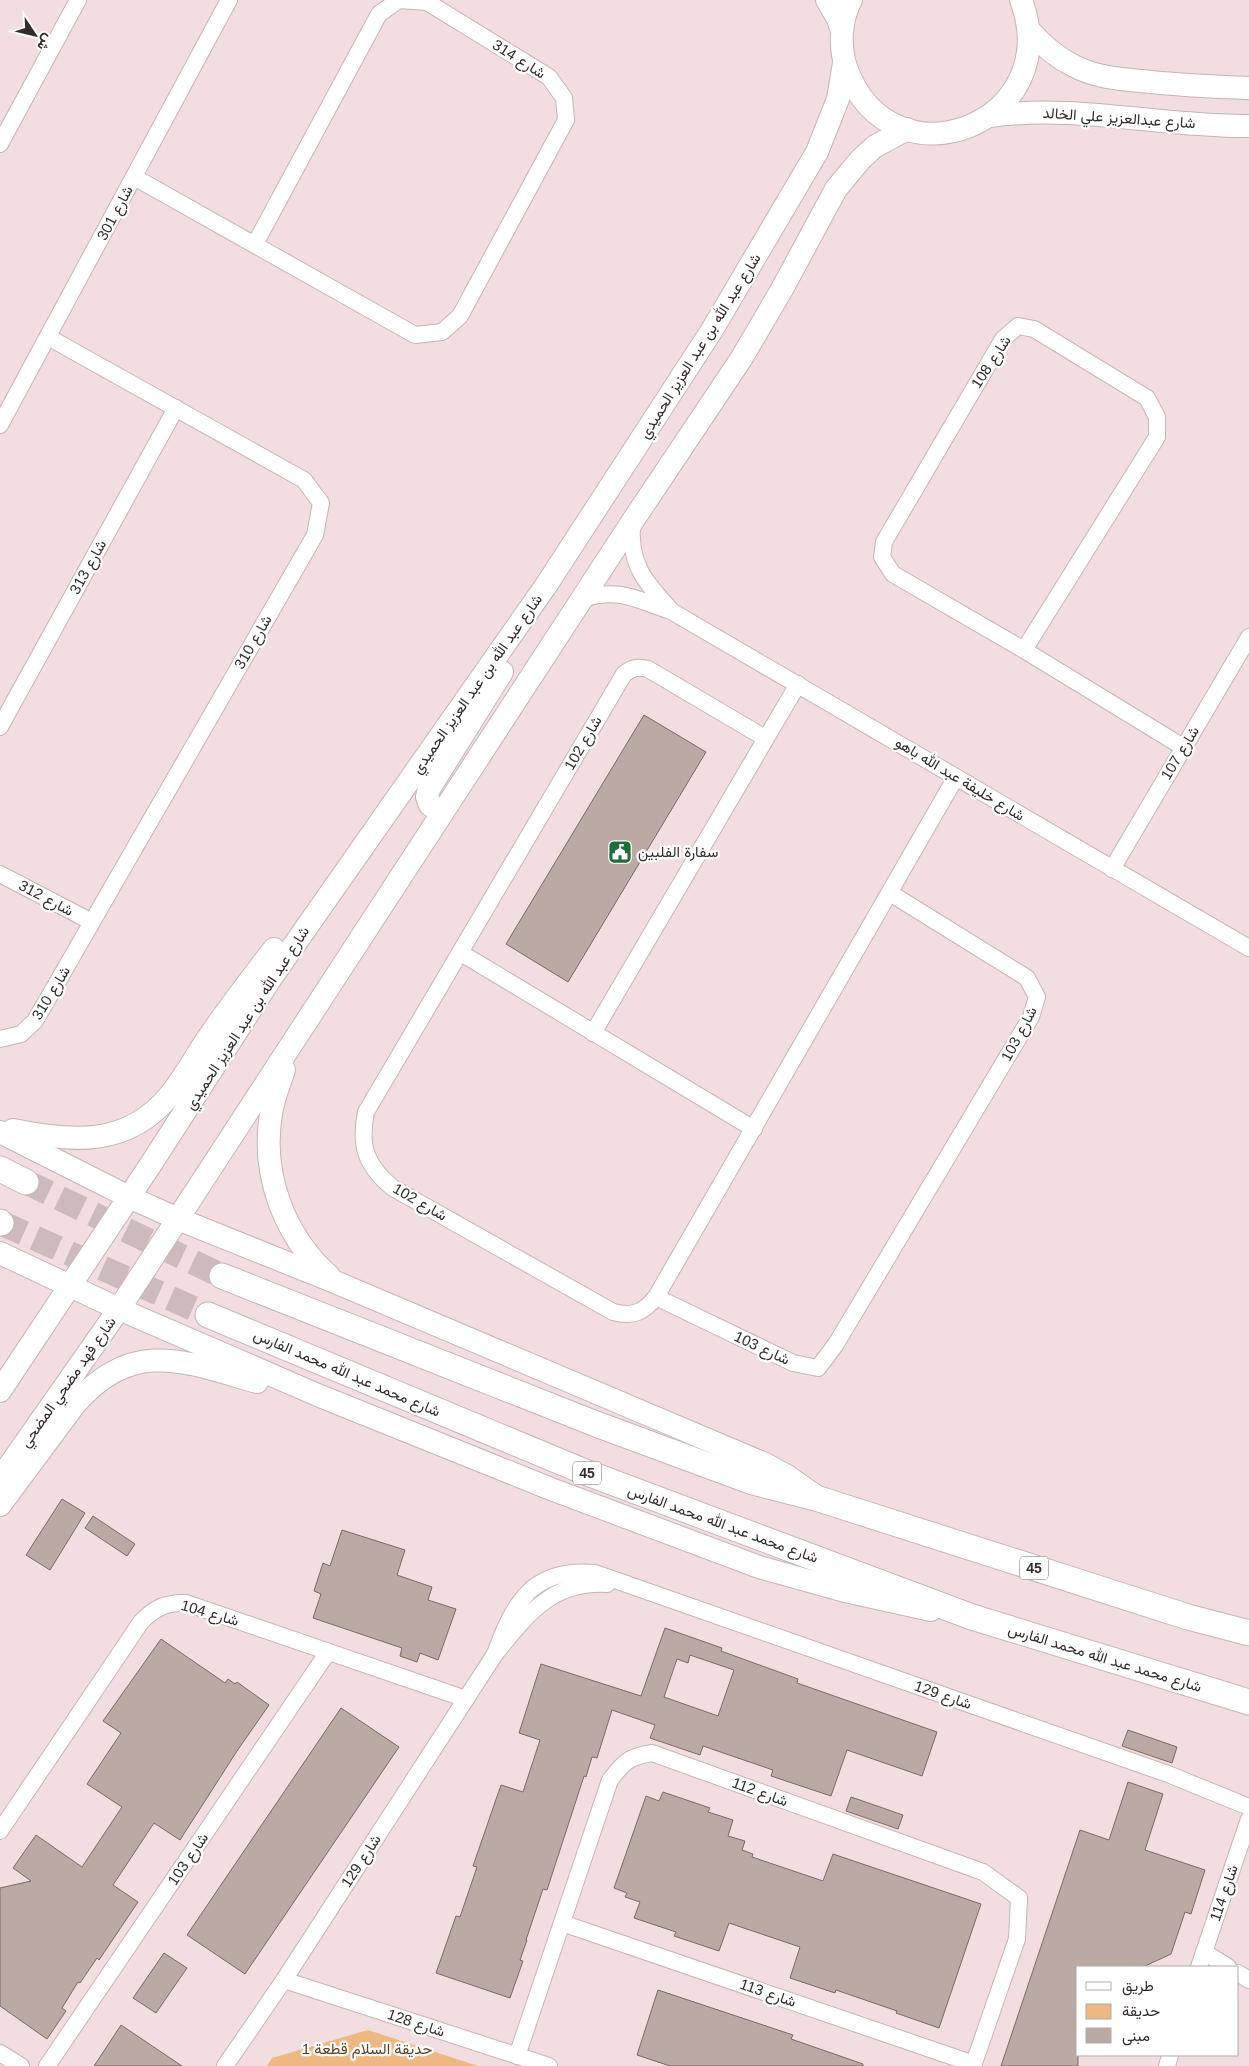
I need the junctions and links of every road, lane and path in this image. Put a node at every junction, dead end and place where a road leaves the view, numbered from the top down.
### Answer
1 (78, 0) edge
2 (229, 0) edge
3 (826, 0) edge
4 (851, 0) edge
5 (1021, 0) edge
6 (1029, 30) junction
7 (842, 31) junction
8 (844, 63) junction
9 (1249, 88) edge
10 (990, 116) junction
11 (1249, 126) edge
12 (907, 129) junction
13 (0, 144) edge
14 (134, 177) junction
15 (255, 244) junction
16 (48, 337) junction
17 (176, 408) junction
18 (0, 425) edge
19 (632, 522) junction
20 (547, 584) junction
21 (582, 599) junction
22 (671, 611) junction
23 (1249, 637) edge
24 (1024, 650) junction
25 (798, 684) junction
26 (0, 727) edge
27 (765, 738) junction
28 (1183, 748) junction
29 (956, 777) junction
30 (442, 812) junction
31 (1112, 869) junction
32 (0, 874) edge
33 (334, 887) junction
34 (890, 893) junction
35 (92, 922) junction
36 (1249, 948) edge
37 (461, 953) junction
38 (593, 1033) junction
39 (0, 1038) edge
40 (294, 1038) junction
41 (0, 1128) edge
42 (754, 1128) junction
43 (0, 1132) edge
44 (0, 1169) edge
45 (26, 1182) tunnel mouth
46 (129, 1197) junction
47 (178, 1219) junction
48 (0, 1253) edge
49 (222, 1276) tunnel mouth
50 (335, 1282) junction
51 (70, 1285) junction
52 (656, 1297) junction
53 (119, 1309) junction
54 (208, 1315) tunnel mouth
55 (0, 1391) edge
56 (320, 1396) junction
57 (0, 1479) edge
58 (819, 1499) junction
59 (0, 1505) edge
60 (972, 1616) junction
61 (1188, 1617) junction
62 (1249, 1632) edge
63 (1249, 1643) edge
64 (328, 1652) junction
65 (466, 1699) junction
66 (1249, 1702) edge
67 (1249, 1807) edge
68 (1249, 1819) edge
69 (0, 1831) edge
70 (562, 1923) junction
71 (1201, 1960) edge
72 (1224, 1966) edge
73 (284, 1980) junction
74 (0, 2052) edge
75 (517, 2056) junction
76 (973, 2065) edge
77 (21, 2066) edge
78 (47, 2066) edge
79 (225, 2066) edge
80 (549, 2066) edge

1 - 13 street
2 - 14 street, شارع 301
3 - 7 street
4 - 7 street
5 - 6 street
6 - 9 street
6 - 10 street
7 - 8 street
8 - 12 street
8 - 20 street, شارع عبد الله بن عبد العزيز الحميدي
10 - 11 street, شارع عبدالعزيز علي الخالد
10 - 12 street
12 - 19 street
14 - 15 street, شارع 314
14 - 16 street, شارع 301
15 - 15 street, شارع 314
16 - 17 street, شارع 310
16 - 18 street, شارع 301
17 - 26 street, شارع 313
17 - 35 street, شارع 310
19 - 21 street
19 - 22 street, شارع خليفة عبد الله باهو
20 - 30 street
20 - 33 street, شارع عبد الله بن عبد العزيز الحميدي
21 - 22 street, شارع خليفة عبد الله باهو
21 - 30 street
22 - 25 street, شارع خليفة عبد الله باهو
23 - 28 street, شارع 107
24 - 24 street, شارع 108
24 - 28 street, شارع 108
25 - 27 street
25 - 29 street, شارع خليفة عبد الله باهو
27 - 37 street, شارع 102
27 - 38 street
28 - 31 street, شارع 107
29 - 31 street, شارع خليفة عبد الله باهو
29 - 34 street
30 - 40 street
31 - 36 street, شارع خليفة عبد الله باهو
32 - 35 street, شارع 312
33 - 41 street
33 - 46 street, شارع عبد الله بن عبد العزيز الحميدي
34 - 42 street
34 - 52 street, شارع 103
35 - 39 street, شارع 310
37 - 38 street
37 - 52 street, شارع 102
38 - 42 street
40 - 47 street
40 - 50 street
42 - 52 street
43 - 46 street
44 - 45 main road
46 - 47 street
46 - 51 street, شارع عبد الله بن عبد العزيز الحميدي
47 - 50 street
47 - 53 street
48 - 51 street
49 - 58 main road, 45
50 - 58 street
51 - 53 street
51 - 55 street
53 - 56 street
53 - 57 street, شارع فهد مضحي المضحي
54 - 60 main road, شارع محمد عبد الله محمد الفارس / 45
56 - 59 street
56 - 60 street
58 - 61 main road, 45
60 - 66 main road, شارع محمد عبد الله محمد الفارس / 45
61 - 62 main road, 45
61 - 63 main road
64 - 65 street, شارع 104
64 - 69 street, شارع 104
64 - 78 street, شارع 103
65 - 67 street, شارع 129
65 - 73 street, شارع 129
68 - 71 street, شارع 114
70 - 75 street, شارع 112
70 - 76 street, شارع 113
70 - 76 street, شارع 112
71 - 72 street
73 - 75 street, شارع 128
73 - 79 street, شارع 129
74 - 77 street
75 - 80 street, شارع 128

